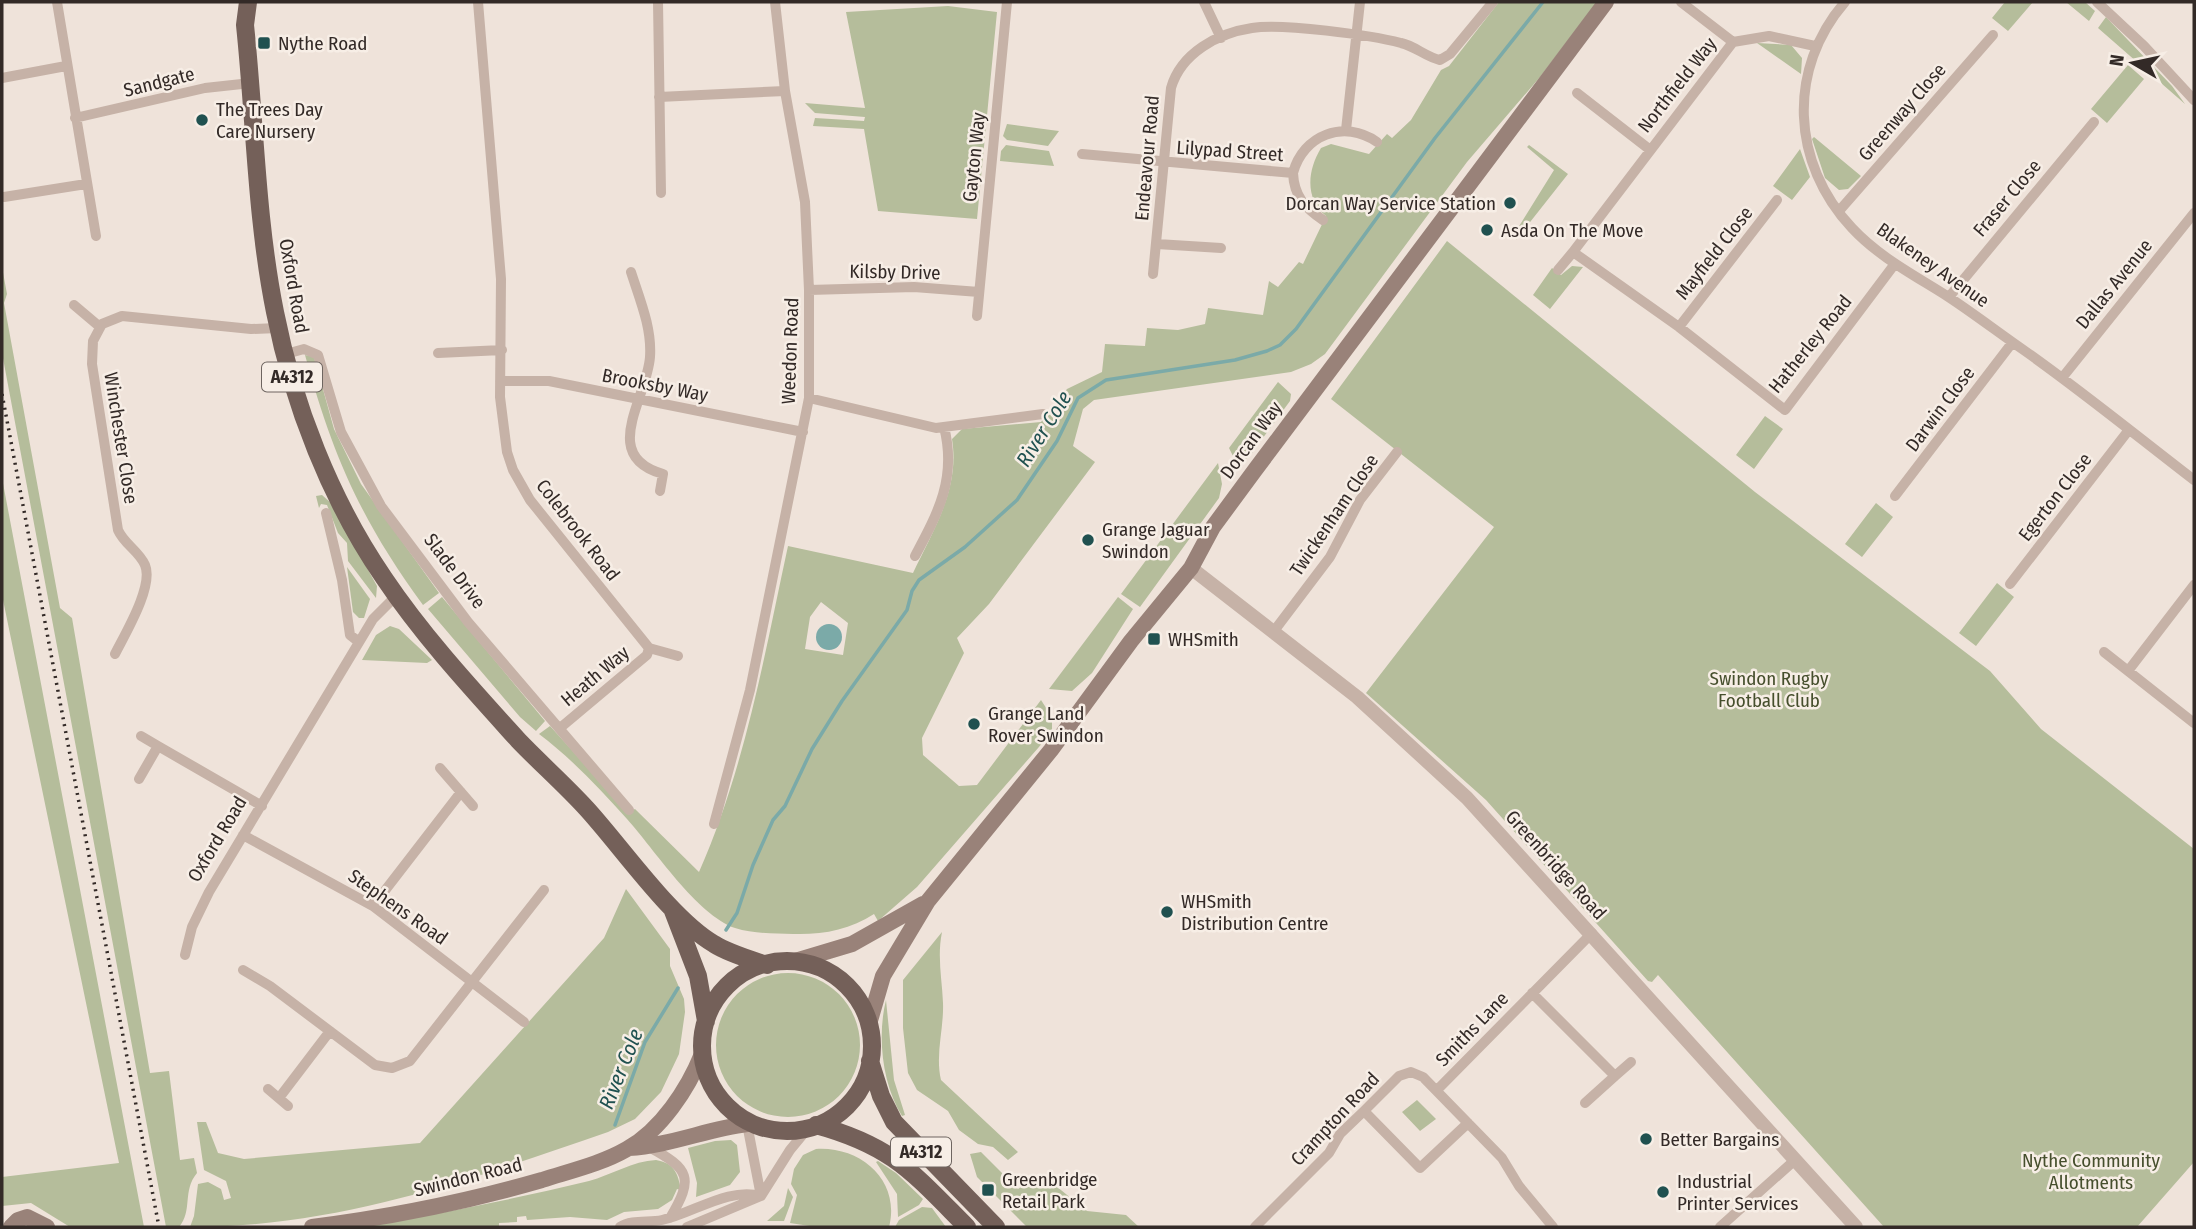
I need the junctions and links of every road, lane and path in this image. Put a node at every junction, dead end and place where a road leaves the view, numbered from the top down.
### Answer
1 (57, 2) edge
2 (235, 2) edge
3 (248, 2) edge
4 (478, 2) edge
5 (658, 2) edge
6 (775, 2) edge
7 (1007, 2) edge
8 (1204, 2) edge
9 (1360, 2) edge
10 (1493, 2) edge
11 (1606, 2) edge
12 (1681, 2) edge
13 (1845, 2) edge
14 (2097, 2) edge
15 (245, 24) junction
16 (1356, 35) junction
17 (1993, 35) dead end
18 (1221, 38) junction
19 (1732, 42) junction
20 (1815, 46) junction
21 (66, 66) junction
22 (2, 78) edge
23 (251, 83) junction
24 (785, 91) junction
25 (1577, 93) dead end
26 (659, 97) junction
27 (2194, 100) edge
28 (75, 118) junction
29 (2094, 122) dead end
30 (1346, 130) junction
31 (1377, 142) dead end
32 (1649, 149) junction
33 (1082, 154) dead end
34 (1164, 163) junction
35 (1293, 173) junction
36 (86, 184) junction
37 (661, 193) dead end
38 (4, 197) dead end
39 (1777, 200) dead end
40 (1839, 211) junction
41 (2194, 213) edge
42 (1323, 220) dead end
43 (96, 236) dead end
44 (1157, 244) junction
45 (1221, 248) dead end
46 (1573, 252) junction
47 (1894, 265) junction
48 (1558, 270) dead end
49 (631, 272) dead end
50 (1153, 274) dead end
51 (809, 290) junction
52 (979, 292) junction
53 (1948, 297) junction
54 (74, 306) dead end
55 (977, 316) dead end
56 (100, 327) junction
57 (1679, 327) junction
58 (278, 328) junction
59 (2012, 343) junction
60 (502, 350) junction
61 (286, 354) junction
62 (438, 354) dead end
63 (2062, 378) junction
64 (500, 381) junction
65 (809, 398) junction
66 (639, 400) junction
67 (1044, 414) dead end
68 (944, 427) junction
69 (2128, 431) junction
70 (803, 432) junction
71 (1397, 452) dead end
72 (2194, 480) edge
73 (660, 491) dead end
74 (1895, 496) dead end
75 (326, 513) dead end
76 (915, 556) dead end
77 (1191, 568) junction
78 (2010, 584) dead end
79 (2194, 585) edge
80 (396, 596) junction
81 (1274, 631) junction
82 (359, 642) junction
83 (649, 648) junction
84 (2104, 652) dead end
85 (115, 654) dead end
86 (678, 656) dead end
87 (2128, 671) junction
88 (2194, 723) edge
89 (560, 728) junction
90 (141, 736) dead end
91 (158, 746) junction
92 (440, 768) dead end
93 (713, 776) dead end
94 (139, 779) dead end
95 (727, 779) junction
96 (461, 792) junction
97 (262, 806) junction
98 (473, 806) dead end
99 (629, 810) dead end
100 (714, 824) dead end
101 (243, 835) junction
102 (544, 890) dead end
103 (928, 901) junction
104 (670, 905) junction
105 (373, 906) junction
106 (1592, 933) junction
107 (185, 955) dead end
108 (792, 962) junction
109 (767, 964) junction
110 (243, 970) dead end
111 (472, 981) junction
112 (1532, 993) junction
113 (524, 1022) dead end
114 (869, 1024) junction
115 (707, 1025) junction
116 (331, 1031) junction
117 (702, 1054) junction
118 (870, 1061) junction
119 (1630, 1062) dead end
120 (1615, 1076) junction
121 (268, 1089) dead end
122 (1437, 1090) junction
123 (1585, 1103) dead end
124 (1364, 1111) junction
125 (1468, 1123) junction
126 (747, 1124) junction
127 (813, 1126) junction
128 (649, 1147) junction
129 (629, 1148) junction
130 (1795, 1160) junction
131 (761, 1196) junction
132 (670, 1218) junction
133 (641, 1225) edge
134 (43, 1226) edge
135 (11, 1227) edge
136 (312, 1227) edge
137 (620, 1227) edge
138 (687, 1227) edge
139 (967, 1227) edge
140 (996, 1227) edge
141 (1255, 1227) edge
142 (1553, 1227) edge
143 (1720, 1227) edge
144 (1856, 1227) edge

1 - 21 street
2 - 15 main road, Oxford Road / A4312
3 - 15 main road, Oxford Road / A4312
4 - 60 street, Colebrook Road
5 - 26 street
6 - 24 street, Weedon Road
7 - 52 street, Gayton Way
8 - 18 street
9 - 16 street
10 - 16 street, Endeavour Road
11 - 77 main road, Dorcan Way
12 - 19 street, Northfield Way
13 - 20 street, Blakeney Avenue
14 - 27 street
15 - 23 main road, Oxford Road / A4312
16 - 18 street, Endeavour Road
16 - 30 street
17 - 40 street, Greenway Close
18 - 34 street, Endeavour Road
19 - 20 street, Northfield Way
19 - 32 street, Northfield Way
20 - 40 street, Blakeney Avenue
21 - 22 street
21 - 28 street
23 - 28 street, Sandgate
23 - 58 main road, Oxford Road / A4312
24 - 26 street
24 - 51 street, Weedon Road
25 - 32 street, Northfield Way
26 - 37 street
28 - 36 street
29 - 53 street, Fraser Close
30 - 31 street
30 - 35 street, Lilypad Street
32 - 46 street, Northfield Way
33 - 34 street, Lilypad Street
34 - 35 street, Lilypad Street
34 - 44 street, Endeavour Road
35 - 42 street, Lilypad Street
36 - 38 street
36 - 43 street
39 - 57 street, Mayfield Close
40 - 47 street, Blakeney Avenue
41 - 63 street, Dallas Avenue
44 - 45 street
44 - 50 street, Endeavour Road
46 - 48 street, Northfield Way
46 - 57 street
47 - 53 street, Blakeney Avenue
47 - 57 street, Hatherley Road
49 - 66 street
51 - 52 street, Kilsby Drive
51 - 65 street, Weedon Road
52 - 55 street, Gayton Way
53 - 59 street, Blakeney Avenue
54 - 56 street
56 - 58 street
56 - 85 street, Winchester Close
58 - 61 main road, Oxford Road / A4312
59 - 63 street, Blakeney Avenue
59 - 74 street, Darwin Close
60 - 62 street
60 - 64 street, Colebrook Road
61 - 80 main road, Oxford Road / A4312
61 - 89 street, Slade Drive
63 - 69 street, Blakeney Avenue
64 - 66 street, Brooksby Way
64 - 83 street, Colebrook Road
65 - 68 street
65 - 70 street, Weedon Road
66 - 70 street, Brooksby Way
66 - 73 street
67 - 68 street
68 - 76 street
69 - 72 street, Blakeney Avenue
69 - 78 street, Egerton Close
70 - 95 street, Weedon Road
71 - 81 street, Twickenham Close
75 - 82 street
77 - 81 street, Greenbridge Road
77 - 103 main road, Dorcan Way
79 - 87 street
80 - 82 street, Oxford Road
80 - 104 main road, A4312
81 - 106 street, Greenbridge Road
82 - 97 street, Oxford Road
83 - 86 street
83 - 89 street, Heath Way
84 - 87 street
87 - 88 street
89 - 99 street, Slade Drive
90 - 91 street
91 - 94 street
91 - 97 street
92 - 96 street
93 - 95 street
95 - 100 street, Weedon Road
96 - 98 street
96 - 105 street
97 - 101 street, Oxford Road
101 - 105 street, Stephens Road
101 - 107 street, Oxford Road
102 - 111 street
103 - 108 main road, Dorcan Way
103 - 114 main road, Dorcan Way
104 - 109 main road, A4312
104 - 115 main road, A4312
105 - 111 street, Stephens Road
106 - 112 street, Smiths Lane
106 - 130 street, Greenbridge Road
108 - 109 main road, A4312
108 - 114 main road, A4312
109 - 115 main road, A4312
110 - 116 street
111 - 113 street, Stephens Road
111 - 116 street
112 - 120 street, Smiths Lane
112 - 122 street, Smiths Lane
114 - 118 main road, A4312
115 - 117 main road, A4312
116 - 121 street
117 - 126 main road, A4312
117 - 129 main road, Swindon Road
118 - 127 main road, A4312
118 - 140 main road, A4312
119 - 120 street
120 - 123 street
122 - 124 street, Crampton Road
122 - 125 street, Crampton Road
124 - 125 street
124 - 141 street, Crampton Road
125 - 142 street, Crampton Road
126 - 127 main road, A4312
126 - 128 main road, Swindon Road
126 - 131 street
127 - 131 street
127 - 139 main road, A4312
128 - 129 main road, Swindon Road
128 - 132 street
129 - 136 main road, Swindon Road
130 - 143 street
130 - 144 street, Greenbridge Road
131 - 132 street
131 - 138 street
132 - 133 street
133 - 137 street
134 - 135 main road

